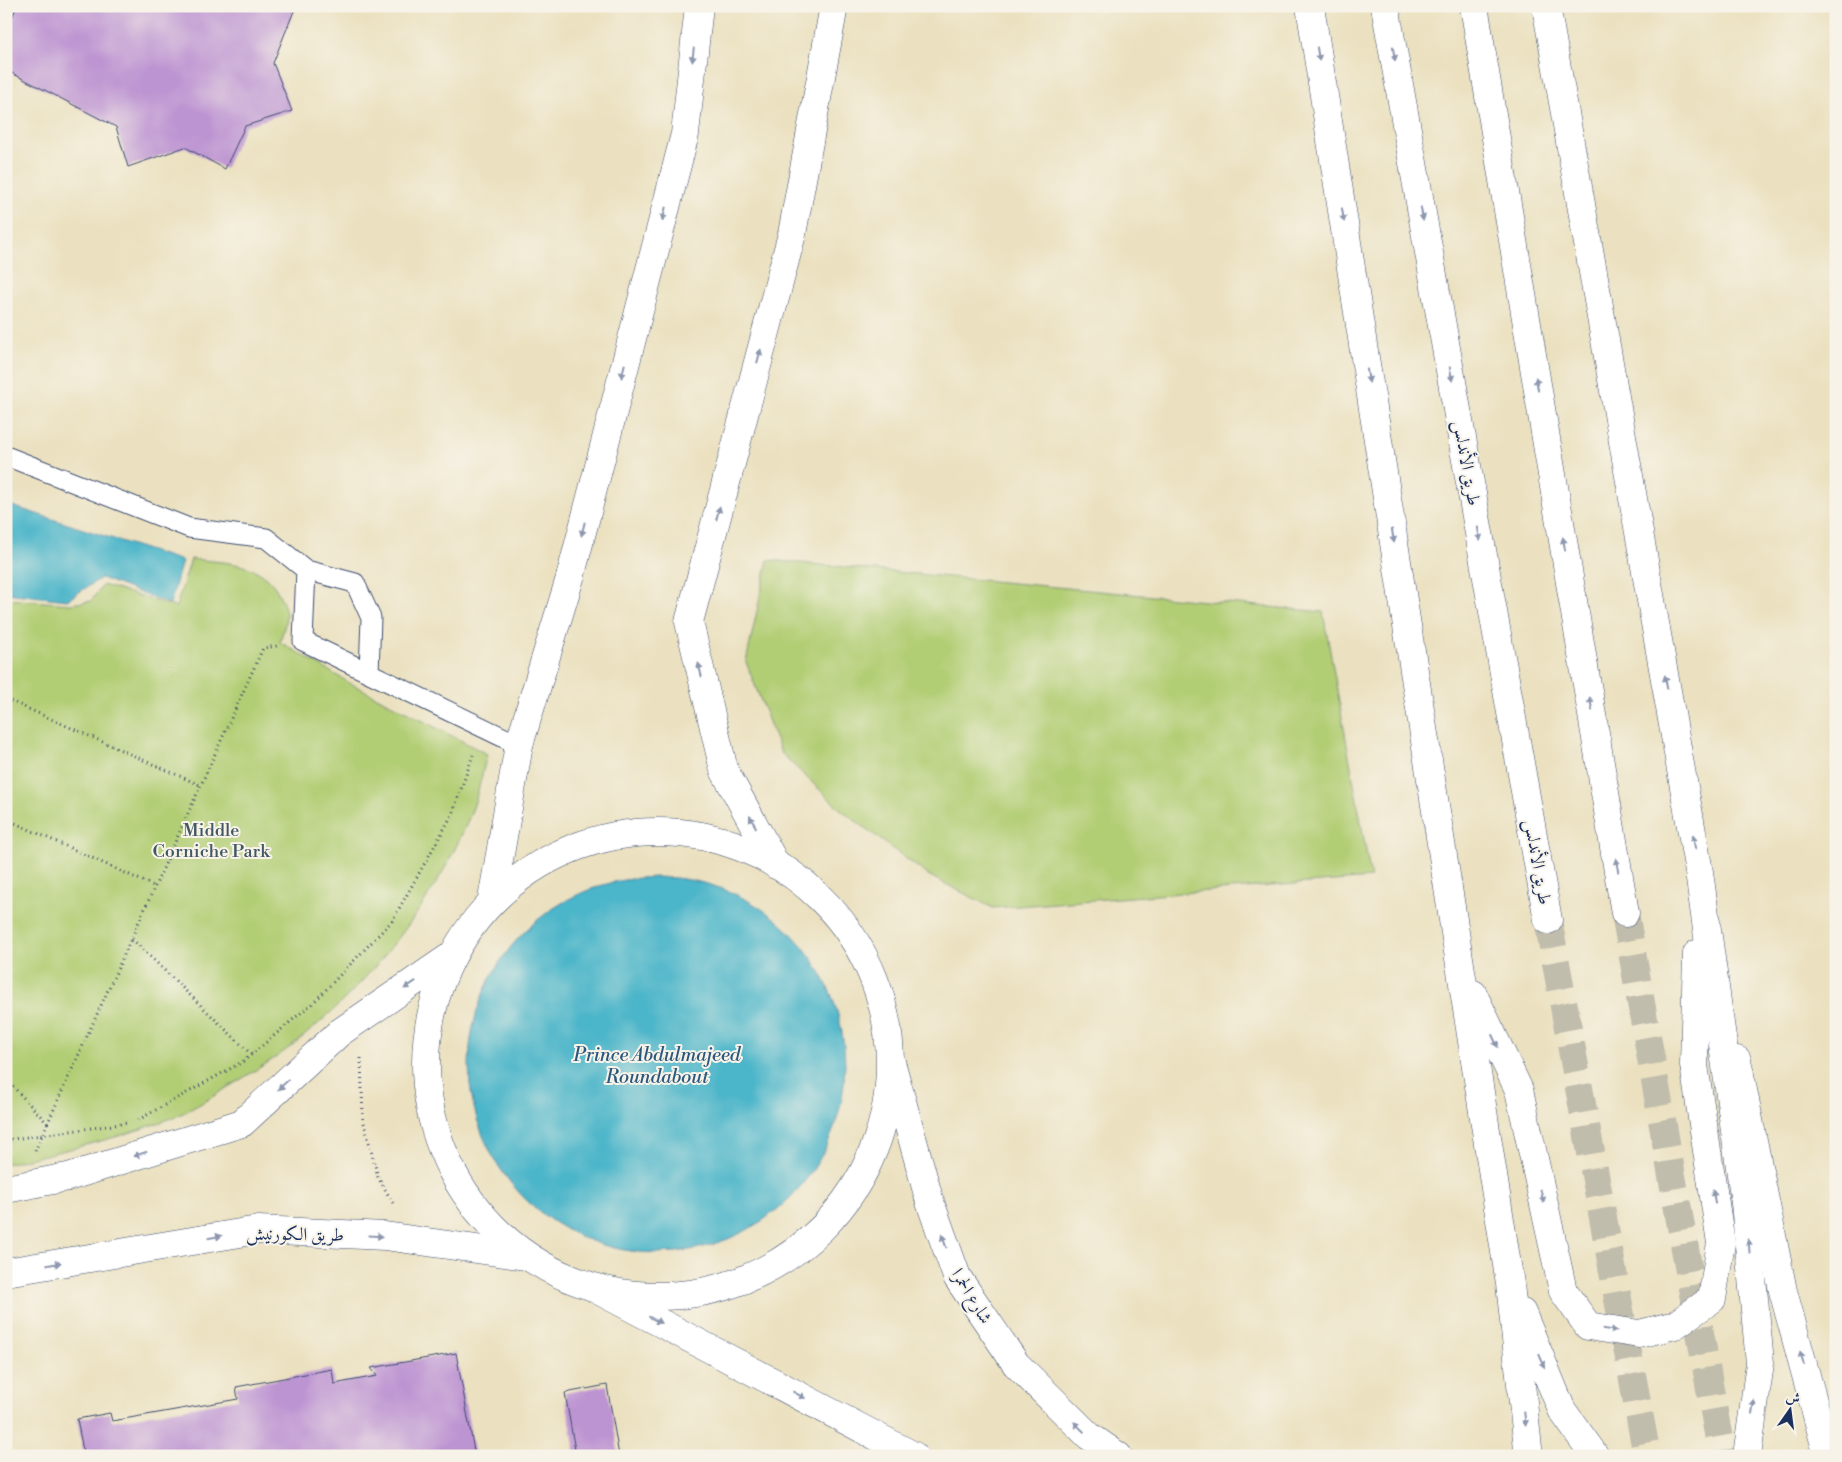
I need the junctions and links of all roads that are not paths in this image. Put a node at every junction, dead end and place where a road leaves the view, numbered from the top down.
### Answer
1 (699, 6) edge
2 (834, 6) edge
3 (1310, 6) edge
4 (1385, 6) edge
5 (1474, 6) edge
6 (1546, 6) edge
7 (6, 456) edge
8 (306, 570) junction
9 (369, 672) junction
10 (518, 745) junction
11 (776, 865) junction
12 (1699, 872) junction
13 (492, 900) junction
14 (1625, 913) tunnel mouth
15 (1548, 920) tunnel mouth
16 (450, 957) junction
17 (1460, 965) junction
18 (891, 1062) junction
19 (12, 1188) edge
20 (525, 1256) junction
21 (6, 1272) edge
22 (1510, 1284) junction
23 (596, 1289) junction
24 (914, 1456) edge
25 (1118, 1456) edge
26 (1526, 1456) edge
27 (1595, 1456) edge
28 (1747, 1456) edge
29 (1828, 1456) edge

1 -> 10 main road
11 -> 2 main road
3 -> 17 main road
4 -> 15 main road, طريق الأندلس
14 -> 5 main road
12 -> 6 main road
7 - 8 lane
8 - 9 lane
8 - 9 lane
9 - 10 lane
10 - 13 main road
11 - 13 main road
11 - 18 main road
17 -> 12 main road
28 -> 12 main road
29 -> 12 main road
13 - 16 main road
16 -> 19 main road
16 - 20 main road
17 - 22 main road
18 - 23 main road
25 -> 18 main road, شارع الحمرا
21 -> 20 main road, طريق الكورنيش
20 - 23 main road
22 -> 26 main road
22 -> 27 main road
23 -> 24 main road

